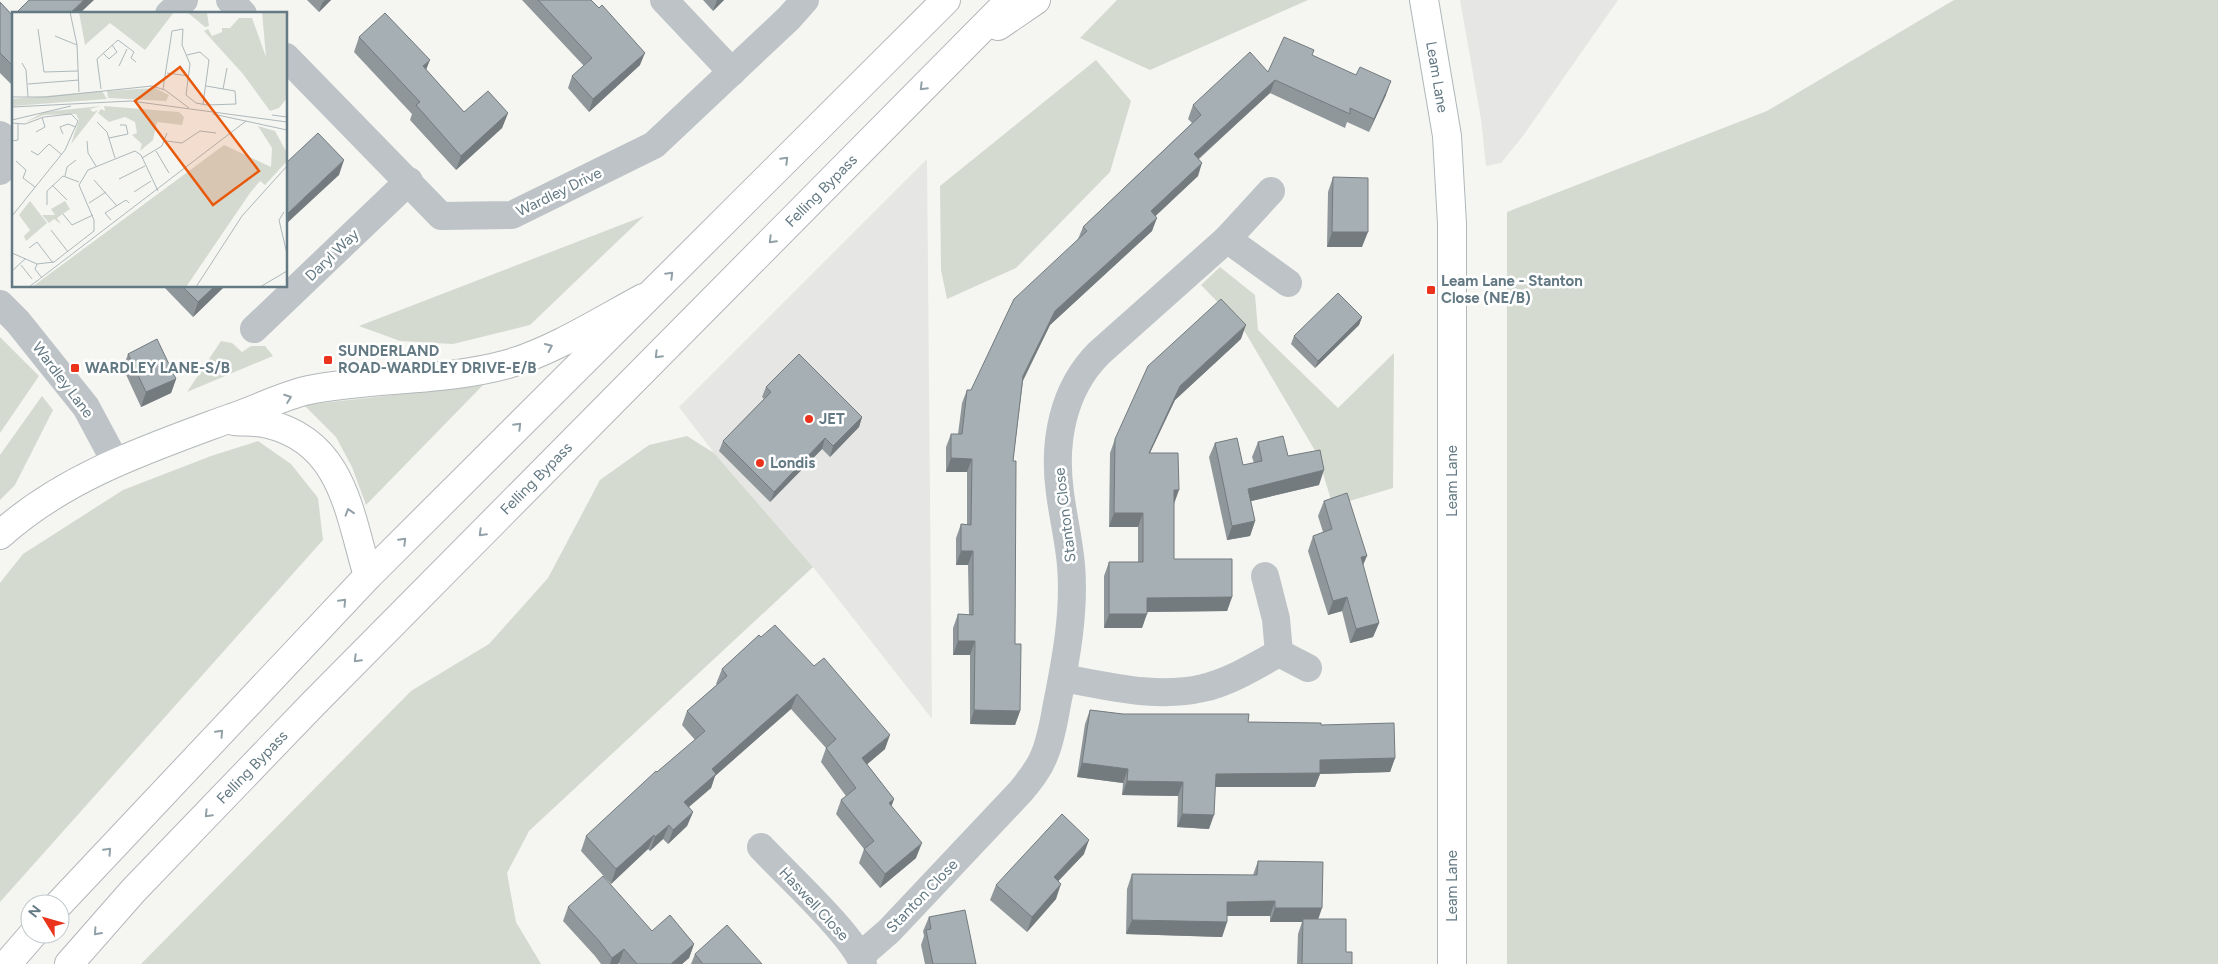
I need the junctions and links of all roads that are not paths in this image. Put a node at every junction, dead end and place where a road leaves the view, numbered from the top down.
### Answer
1 (184, 0) edge
2 (230, 0) edge
3 (664, 0) edge
4 (804, 0) edge
5 (946, 0) edge
6 (1010, 0) edge
7 (1036, 0) edge
8 (1424, 0) edge
9 (170, 12) edge
10 (241, 12) edge
11 (958, 53) junction
12 (288, 59) edge
13 (732, 72) junction
14 (0, 135) edge
15 (12, 144) edge
16 (12, 158) edge
17 (0, 171) edge
18 (409, 182) junction
19 (1271, 191) dead end
20 (1227, 240) junction
21 (1288, 283) dead end
22 (651, 294) junction
23 (0, 304) edge
24 (254, 329) dead end
25 (226, 420) junction
26 (116, 463) junction
27 (0, 535) edge
28 (368, 576) junction
29 (1265, 576) dead end
30 (1279, 653) junction
31 (1308, 668) dead end
32 (1062, 678) junction
33 (761, 847) dead end
34 (69, 894) edge
35 (24, 944) edge
36 (861, 960) edge
37 (7, 964) edge
38 (68, 964) edge
39 (1452, 964) edge

1 - 9 street
2 - 10 street
3 - 13 street
4 - 13 street, Wardley Drive
22 -> 5 main road
6 - 11 main road, Felling Bypass
7 - 11 main road
8 - 39 main road, Leam Lane
11 -> 38 main road, Felling Bypass
12 - 18 street, Wardley Drive
13 - 18 street, Wardley Drive
14 - 15 street
16 - 17 street
18 - 24 street, Daryl Way
19 - 20 street, Stanton Close
20 - 21 street
20 - 32 street, Stanton Close
25 -> 22 main road
28 -> 22 main road
23 - 26 street, Wardley Lane
25 - 26 main road
28 -> 25 main road
26 - 27 main road
34 -> 28 main road
29 - 30 street
30 - 31 street
30 - 32 street
32 - 36 street, Stanton Close
33 - 36 street, Haswell Close
35 - 37 main road

